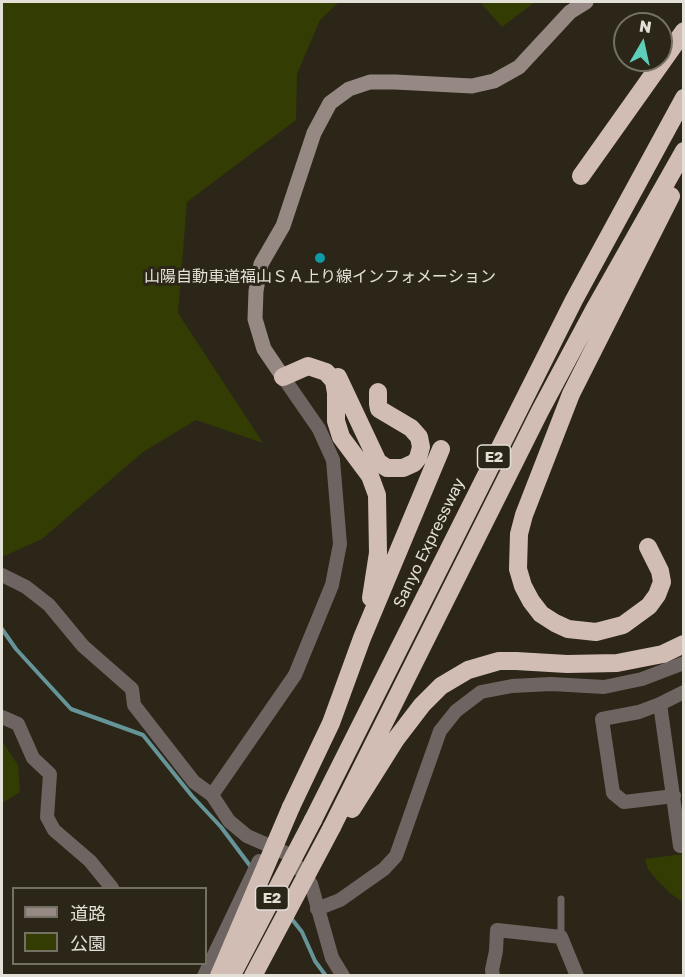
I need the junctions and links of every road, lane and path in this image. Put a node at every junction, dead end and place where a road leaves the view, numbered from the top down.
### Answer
1 (586, 2) edge
2 (684, 32) edge
3 (684, 98) edge
4 (684, 151) edge
5 (684, 170) edge
6 (581, 176) dead end
7 (283, 377) junction
8 (378, 392) dead end
9 (365, 433) junction
10 (345, 444) junction
11 (441, 449) dead end
12 (383, 480) junction
13 (648, 547) dead end
14 (2, 575) edge
15 (362, 638) junction
16 (684, 644) edge
17 (684, 663) edge
18 (684, 692) edge
19 (660, 704) junction
20 (2, 717) edge
21 (212, 795) junction
22 (674, 796) junction
23 (335, 829) junction
24 (267, 845) junction
25 (684, 846) edge
26 (111, 887) edge
27 (561, 899) dead end
28 (317, 909) junction
29 (561, 937) junction
30 (209, 972) edge
31 (231, 975) edge
32 (253, 975) edge
33 (343, 975) edge
34 (493, 975) edge
35 (577, 975) edge

1 - 7 street
2 - 6 highway
3 - 31 highway, Sanyo Expressway / E2, bridge
4 - 23 highway, E2
5 - 13 highway
7 - 9 highway
7 - 10 highway
7 - 21 street
8 - 12 highway
9 - 10 lane
9 - 12 highway
10 - 12 highway
11 - 15 highway
12 - 15 highway
14 - 21 street
15 - 30 highway, bridge
16 - 23 highway
17 - 28 street
18 - 19 street
19 - 22 street
19 - 22 street
20 - 26 street
21 - 24 street
22 - 25 street
23 - 32 highway, E2, bridge
24 - 28 street
24 - 30 street
27 - 29 lane
28 - 33 street
29 - 34 street
29 - 35 street

